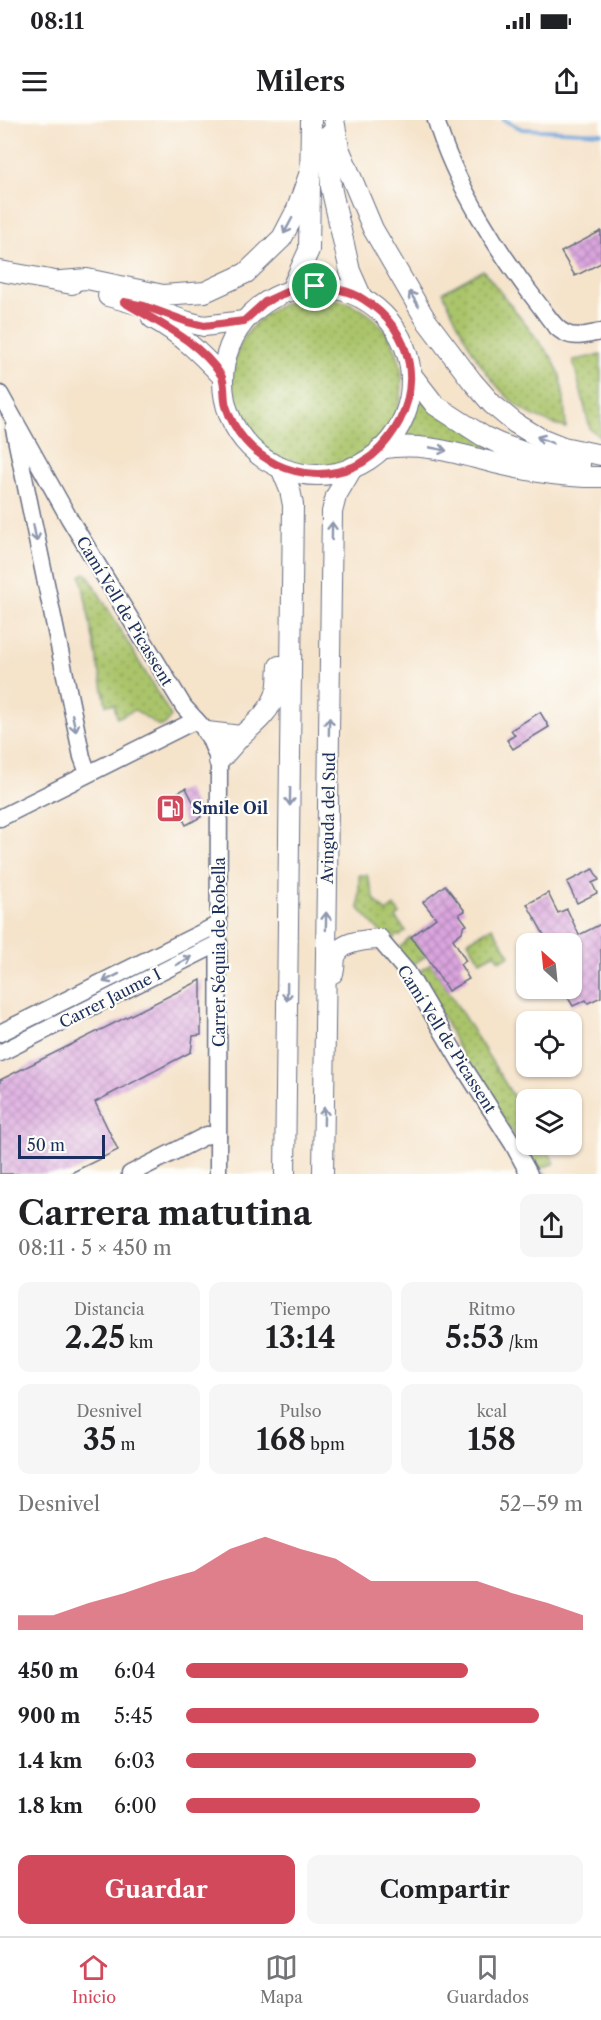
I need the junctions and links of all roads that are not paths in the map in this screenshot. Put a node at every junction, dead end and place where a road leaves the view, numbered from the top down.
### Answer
1 (311, 120) edge
2 (327, 120) edge
3 (334, 120) edge
4 (436, 120) edge
5 (310, 172) junction
6 (5, 273) edge
7 (61, 281) junction
8 (291, 290) junction
9 (362, 298) junction
10 (124, 302) junction
11 (244, 321) junction
12 (601, 332) edge
13 (411, 374) junction
14 (223, 377) junction
15 (0, 394) edge
16 (11, 413) junction
17 (380, 449) junction
18 (601, 455) edge
19 (601, 465) edge
20 (353, 467) junction
21 (281, 468) junction
22 (601, 477) edge
23 (50, 485) junction
24 (27, 492) junction
25 (292, 550) junction
26 (202, 726) junction
27 (241, 736) junction
28 (219, 761) junction
29 (88, 773) junction
30 (0, 818) edge
31 (219, 924) junction
32 (379, 939) joint
33 (219, 943) junction
34 (326, 992) junction
35 (0, 1034) edge
36 (0, 1053) edge
37 (218, 1135) junction
38 (130, 1174) edge
39 (218, 1174) edge
40 (285, 1174) edge
41 (323, 1174) edge
42 (529, 1174) edge

1 - 5 main road
2 - 9 main road
18 -> 3 main road
4 - 12 street
5 -> 7 main road
5 - 8 main road
6 - 7 main road
7 - 10 main road
8 - 9 main road
8 - 11 main road
9 - 13 main road
10 - 11 main road
10 - 14 main road
11 - 14 main road
13 - 17 main road
13 - 19 main road
14 - 21 main road
15 - 16 street, Camí Vell de Picassent
16 - 23 street, Camí Vell de Picassent
16 - 24 street, Camí Vell de Picassent
17 - 20 main road
17 -> 22 main road
20 - 21 main road
34 -> 20 main road, Avinguda del Sud
21 - 25 main road
23 - 24 street
23 - 26 street, Camí Vell de Picassent
24 -> 29 street, Camí Vell de Picassent
25 - 27 main road
25 -> 40 main road
26 - 27 main road
26 - 28 street, Carrer Séquia de Robella
26 - 29 street
27 - 28 main road
28 - 31 street, Carrer Séquia de Robella
29 - 30 street
31 - 33 street, Carrer Séquia de Robella
31 -> 35 street, Carrer Jaume I
32 - 34 main road
32 - 42 street, Camí Vell de Picassent
36 -> 33 street, Carrer Jaume I
33 - 37 street, Carrer Séquia de Robella
41 -> 34 main road, Avinguda del Sud
37 - 38 street
37 - 39 street, Carrer Séquia de Robella

